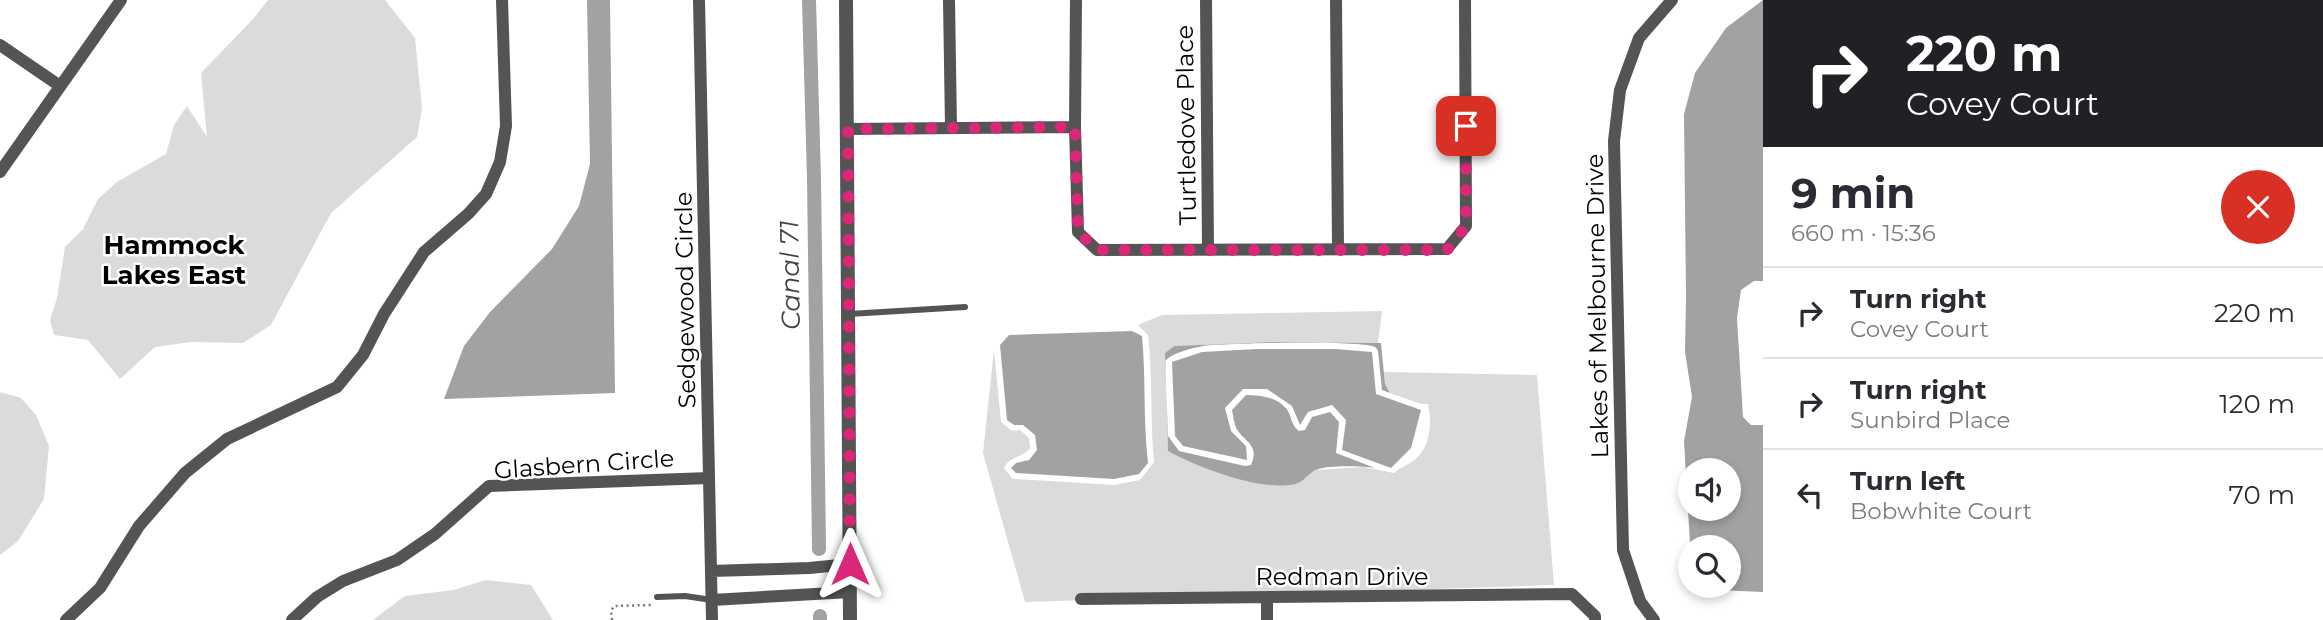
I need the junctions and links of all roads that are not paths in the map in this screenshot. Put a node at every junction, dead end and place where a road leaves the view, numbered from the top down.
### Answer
1 (121, 0) edge
2 (502, 0) edge
3 (699, 0) edge
4 (846, 0) edge
5 (949, 0) edge
6 (1076, 0) edge
7 (1206, 0) edge
8 (1336, 0) edge
9 (1465, 0) edge
10 (1672, 0) edge
11 (0, 45) edge
12 (60, 86) junction
13 (951, 127) junction
14 (1075, 127) junction
15 (848, 129) junction
16 (0, 172) edge
17 (1338, 248) junction
18 (1208, 250) junction
19 (965, 307) dead end
20 (849, 314) junction
21 (709, 478) junction
22 (850, 564) junction
23 (711, 570) junction
24 (850, 592) junction
25 (657, 597) dead end
26 (1267, 597) junction
27 (1081, 599) dead end
28 (712, 600) junction
29 (1595, 618) edge
30 (66, 620) edge
31 (292, 620) edge
32 (712, 620) edge
33 (850, 620) edge
34 (1267, 620) edge
35 (1654, 620) edge

1 - 12 street
2 - 30 street
3 - 21 street, Sedgewood Circle
4 - 15 street
5 - 13 street
6 - 14 street
7 - 18 street, Turtledove Place
8 - 17 street
9 - 17 street
10 - 35 street, Lakes of Melbourne Drive
11 - 12 street
12 - 16 street
13 - 14 street
13 - 15 street
14 - 18 street
15 - 20 street
17 - 18 street
19 - 20 lane
20 - 22 street
21 - 23 street, Sedgewood Circle
21 - 31 street, Glasbern Circle
22 - 23 street
22 - 24 street
23 - 28 street, Sedgewood Circle
24 - 28 street
24 - 33 street
25 - 28 lane
26 - 27 street, Redman Drive
26 - 29 street, Redman Drive
26 - 34 street
28 - 32 street, Sedgewood Circle

